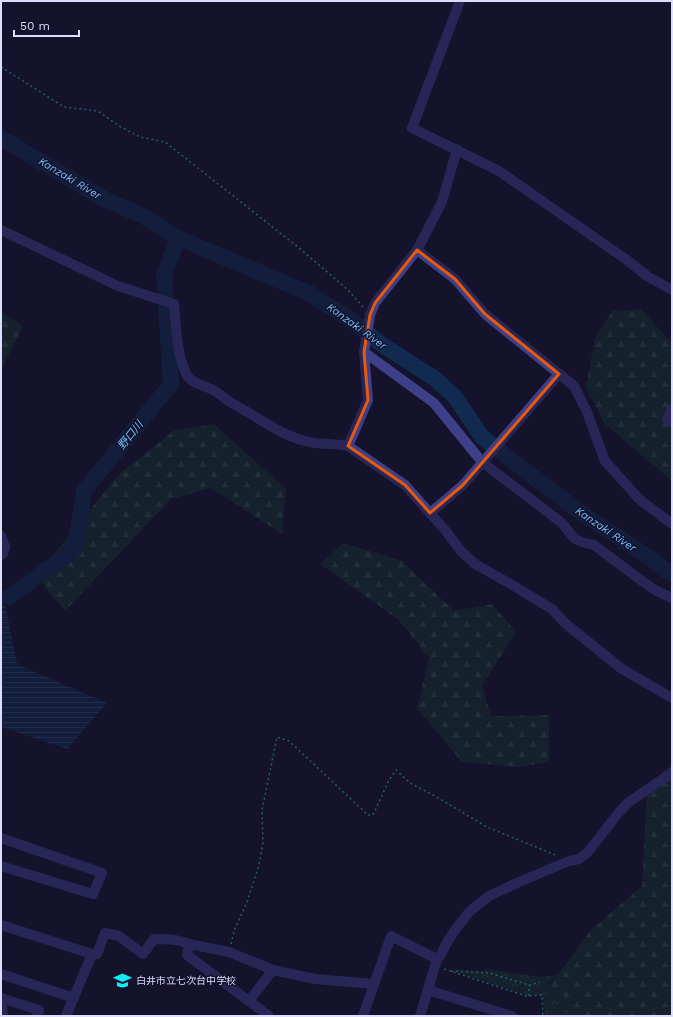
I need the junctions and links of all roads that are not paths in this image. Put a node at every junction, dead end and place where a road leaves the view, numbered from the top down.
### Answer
1 (460, 1) edge
2 (457, 149) junction
3 (1, 230) edge
4 (417, 250) junction
5 (672, 290) edge
6 (364, 352) junction
7 (559, 374) junction
8 (672, 409) edge
9 (672, 422) edge
10 (348, 446) junction
11 (482, 462) junction
12 (430, 513) junction
13 (672, 524) edge
14 (1, 536) edge
15 (1, 555) edge
16 (672, 598) edge
17 (672, 698) edge
18 (672, 773) edge
19 (1, 838) edge
20 (1, 866) edge
21 (1, 925) edge
22 (189, 944) junction
23 (92, 954) junction
24 (436, 962) junction
25 (273, 970) junction
26 (1, 974) edge
27 (374, 984) junction
28 (428, 990) junction
29 (1, 998) edge
30 (74, 998) junction
31 (249, 1001) junction
32 (3, 1016) edge
33 (37, 1016) edge
34 (66, 1016) edge
35 (269, 1016) edge
36 (363, 1016) edge
37 (420, 1016) edge
38 (512, 1016) edge

1 - 2 street
2 - 4 street
2 - 5 street
3 - 10 street
4 - 6 street
4 - 7 street
6 - 10 street
6 - 11 street
7 - 11 street
7 - 13 street
8 - 9 street
10 - 12 street
11 - 12 street
11 - 16 street
12 - 17 street
14 - 15 street
18 - 24 street
19 - 20 street
21 - 23 street
22 - 23 street
22 - 25 street
22 - 31 street
23 - 30 street
24 - 27 street
24 - 28 street
25 - 27 street
25 - 31 street
26 - 30 street
27 - 36 street
28 - 37 street
28 - 38 street
29 - 32 street
29 - 33 street
30 - 34 street
31 - 35 street

